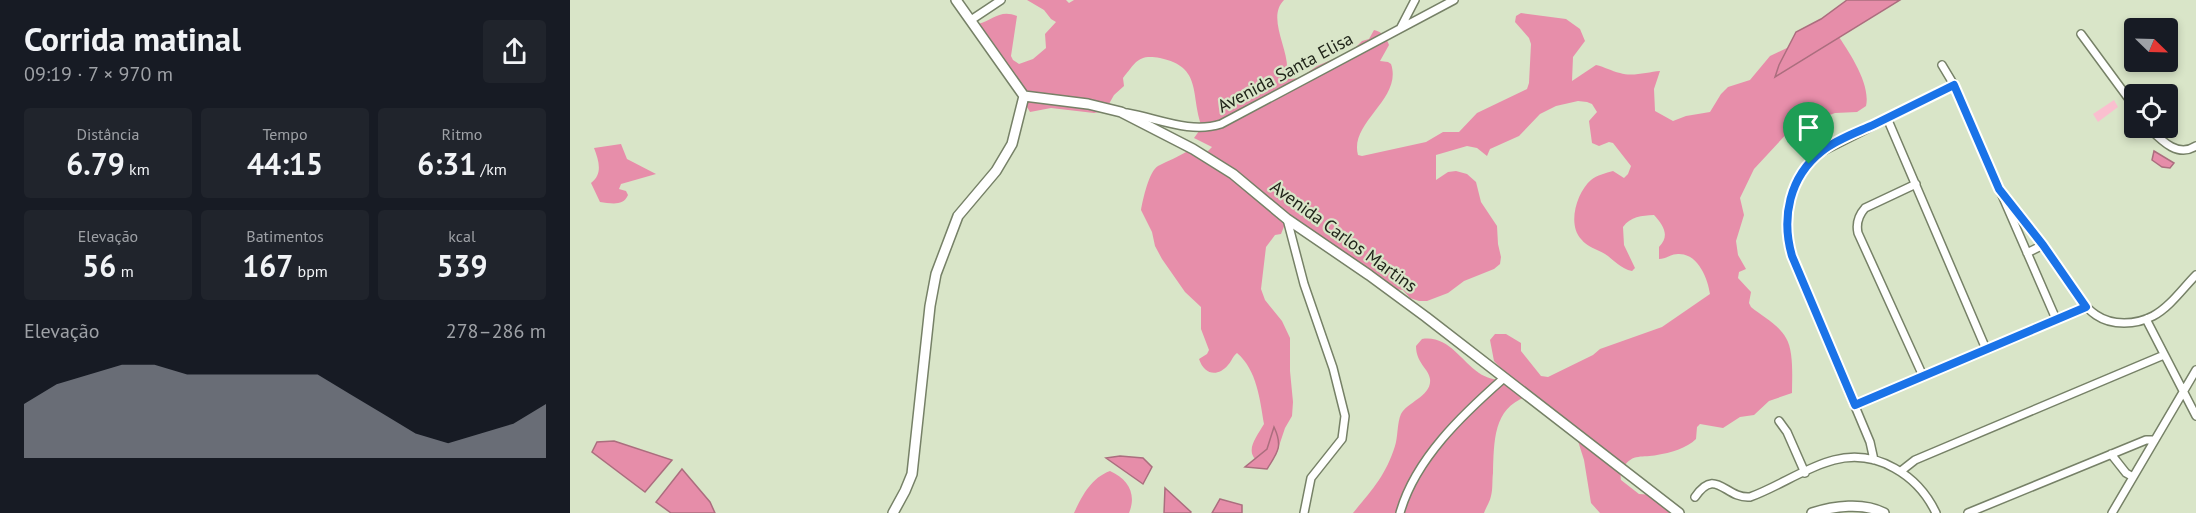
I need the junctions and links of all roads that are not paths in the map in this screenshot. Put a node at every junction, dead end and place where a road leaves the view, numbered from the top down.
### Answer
1 (956, 0) edge
2 (1001, 0) edge
3 (1415, 0) edge
4 (1454, 0) edge
5 (971, 20) junction
6 (1400, 28) junction
7 (2081, 33) dead end
8 (1942, 65) dead end
9 (1954, 85) junction
10 (2124, 92) edge
11 (1024, 96) junction
12 (1121, 112) junction
13 (1887, 118) junction
14 (2159, 138) edge
15 (2196, 146) edge
16 (1916, 184) junction
17 (1999, 189) junction
18 (1287, 219) junction
19 (2021, 238) junction
20 (2038, 238) junction
21 (2043, 245) junction
22 (2027, 253) junction
23 (2196, 274) edge
24 (2086, 307) junction
25 (2056, 319) junction
26 (2146, 319) junction
27 (1986, 349) junction
28 (2164, 355) junction
29 (2196, 370) edge
30 (1923, 376) junction
31 (1503, 378) junction
32 (2183, 392) junction
33 (1855, 405) junction
34 (2196, 416) edge
35 (1779, 421) dead end
36 (2154, 441) junction
37 (2110, 454) junction
38 (1874, 460) junction
39 (1901, 471) junction
40 (1805, 473) junction
41 (2133, 477) junction
42 (1695, 497) dead end
43 (892, 513) edge
44 (1304, 513) edge
45 (1400, 513) edge
46 (1679, 513) edge
47 (1812, 513) edge
48 (1884, 513) edge
49 (1936, 513) edge
50 (1968, 513) edge
51 (2112, 513) edge

1 - 5 street
2 - 5 street
3 - 6 street
4 - 6 street, Avenida Santa Elisa
5 - 11 street
6 - 12 street, Avenida Santa Elisa
7 - 10 street
8 - 9 street
9 - 13 street
9 - 17 street
11 - 12 street, Avenida Carlos Martins
11 - 43 street
12 - 18 street, Avenida Carlos Martins
13 - 16 street
13 - 33 street
14 - 15 street
16 - 27 street
16 - 30 street
17 - 19 street
17 - 20 street
18 - 31 street, Avenida Carlos Martins
18 - 44 street
19 - 20 street
19 - 22 street
20 - 21 street
21 - 22 street
21 - 24 street
22 - 25 street
23 - 26 street
24 - 25 street
24 - 26 street
25 - 27 street
26 - 28 street
27 - 30 street
28 - 32 street
28 - 39 street
29 - 32 street
30 - 33 street
31 - 45 street
31 - 46 street, Avenida Carlos Martins
32 - 34 street
32 - 36 street
33 - 38 street
35 - 40 street
36 - 37 street
36 - 41 street
37 - 41 street
37 - 50 street
38 - 39 street
38 - 40 street
39 - 49 street
40 - 42 street
41 - 51 street
47 - 48 street

